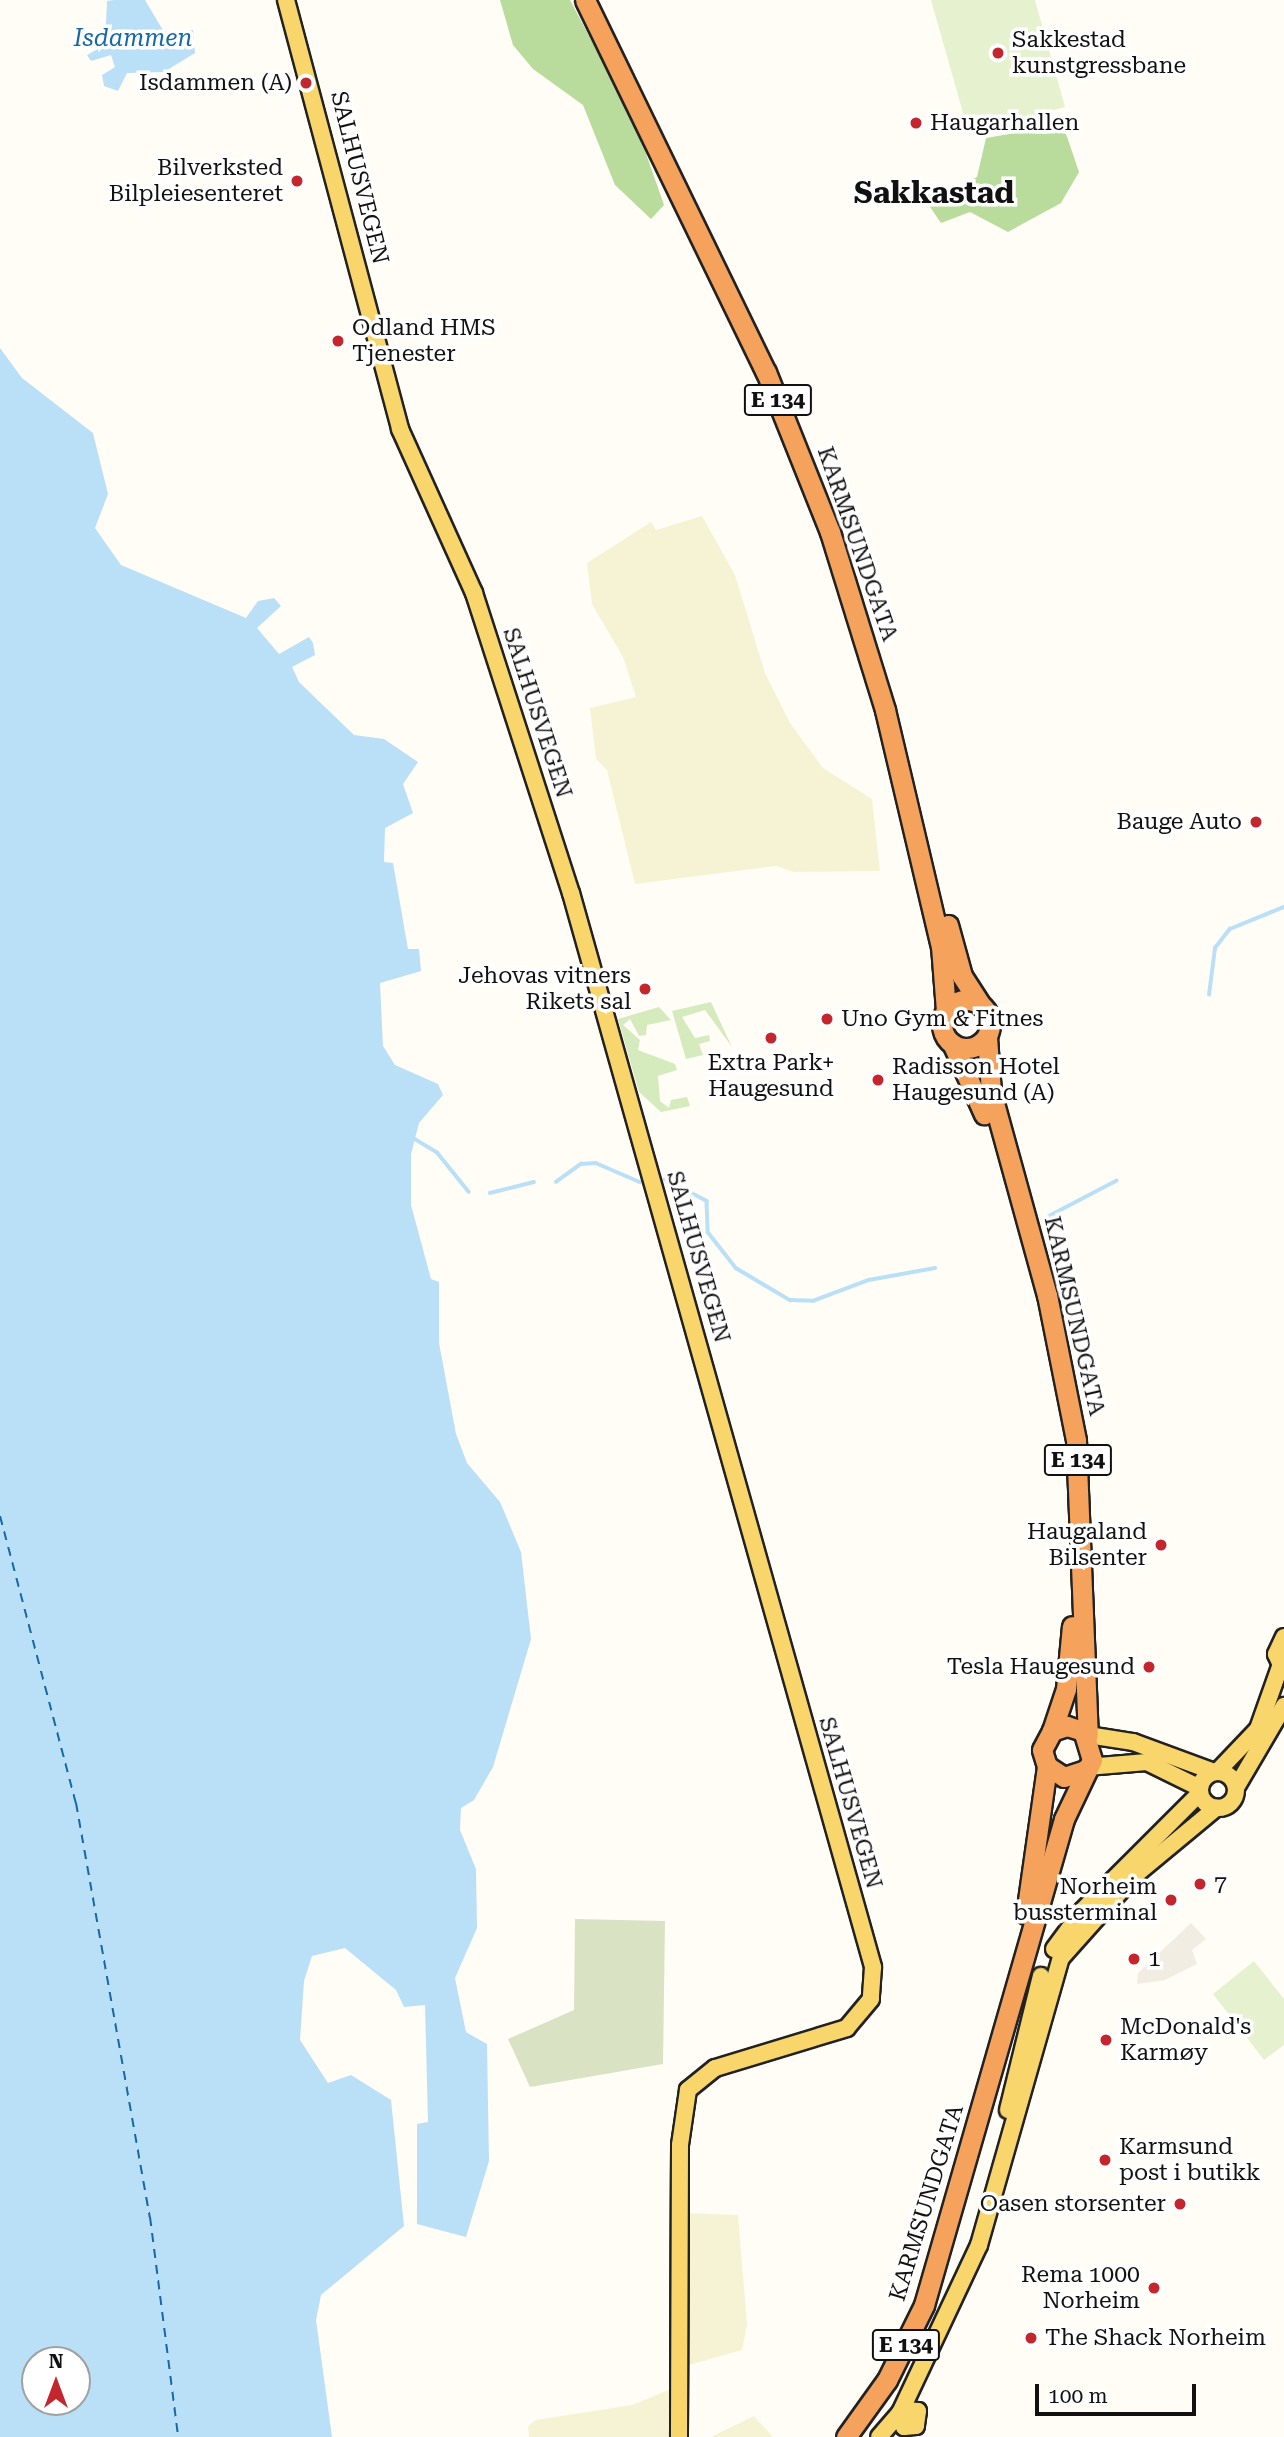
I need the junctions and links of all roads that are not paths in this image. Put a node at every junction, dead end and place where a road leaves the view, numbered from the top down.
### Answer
1 (286, 0) edge
2 (585, 0) edge
3 (595, 0) edge
4 (687, 207) junction
5 (885, 710) junction
6 (980, 1004) junction
7 (946, 1011) junction
8 (987, 1037) junction
9 (953, 1045) junction
10 (1284, 1637) edge
11 (1282, 1670) edge
12 (1284, 1706) edge
13 (1052, 1731) junction
14 (1088, 1735) junction
15 (1047, 1766) junction
16 (1085, 1769) junction
17 (1216, 1771) junction
18 (1237, 1786) junction
19 (1200, 1791) junction
20 (1216, 1808) junction
21 (997, 2048) junction
22 (1003, 2160) junction
23 (907, 2411) junction
24 (904, 2433) edge
25 (679, 2437) edge
26 (846, 2437) edge
27 (879, 2437) edge

1 - 25 main road, SALHUSVEGEN
2 - 4 highway, KARMSUNDGATA / E 134
3 - 4 highway, KARMSUNDGATA / E 134
4 - 5 highway, KARMSUNDGATA / E 134
5 - 6 highway, KARMSUNDGATA / E 134
5 - 7 highway, KARMSUNDGATA / E 134
6 - 7 highway
6 - 8 highway, E 134
7 - 9 highway, E 134
8 - 9 highway
8 - 14 highway, KARMSUNDGATA / E 134
9 - 13 highway, KARMSUNDGATA / E 134
10 - 11 main road
11 - 17 main road
12 - 18 main road
13 - 14 highway
13 - 15 highway, E 134
14 - 16 highway, E 134
14 - 17 main road
15 - 16 highway
15 - 21 highway, KARMSUNDGATA / E 134
16 - 19 main road
16 - 21 highway, KARMSUNDGATA / E 134
17 - 18 main road
17 - 19 main road
18 - 20 main road
19 - 20 main road
19 - 22 main road
20 - 22 main road
21 - 26 highway, KARMSUNDGATA / E 134
22 - 23 main road
23 - 24 main road
23 - 27 main road

